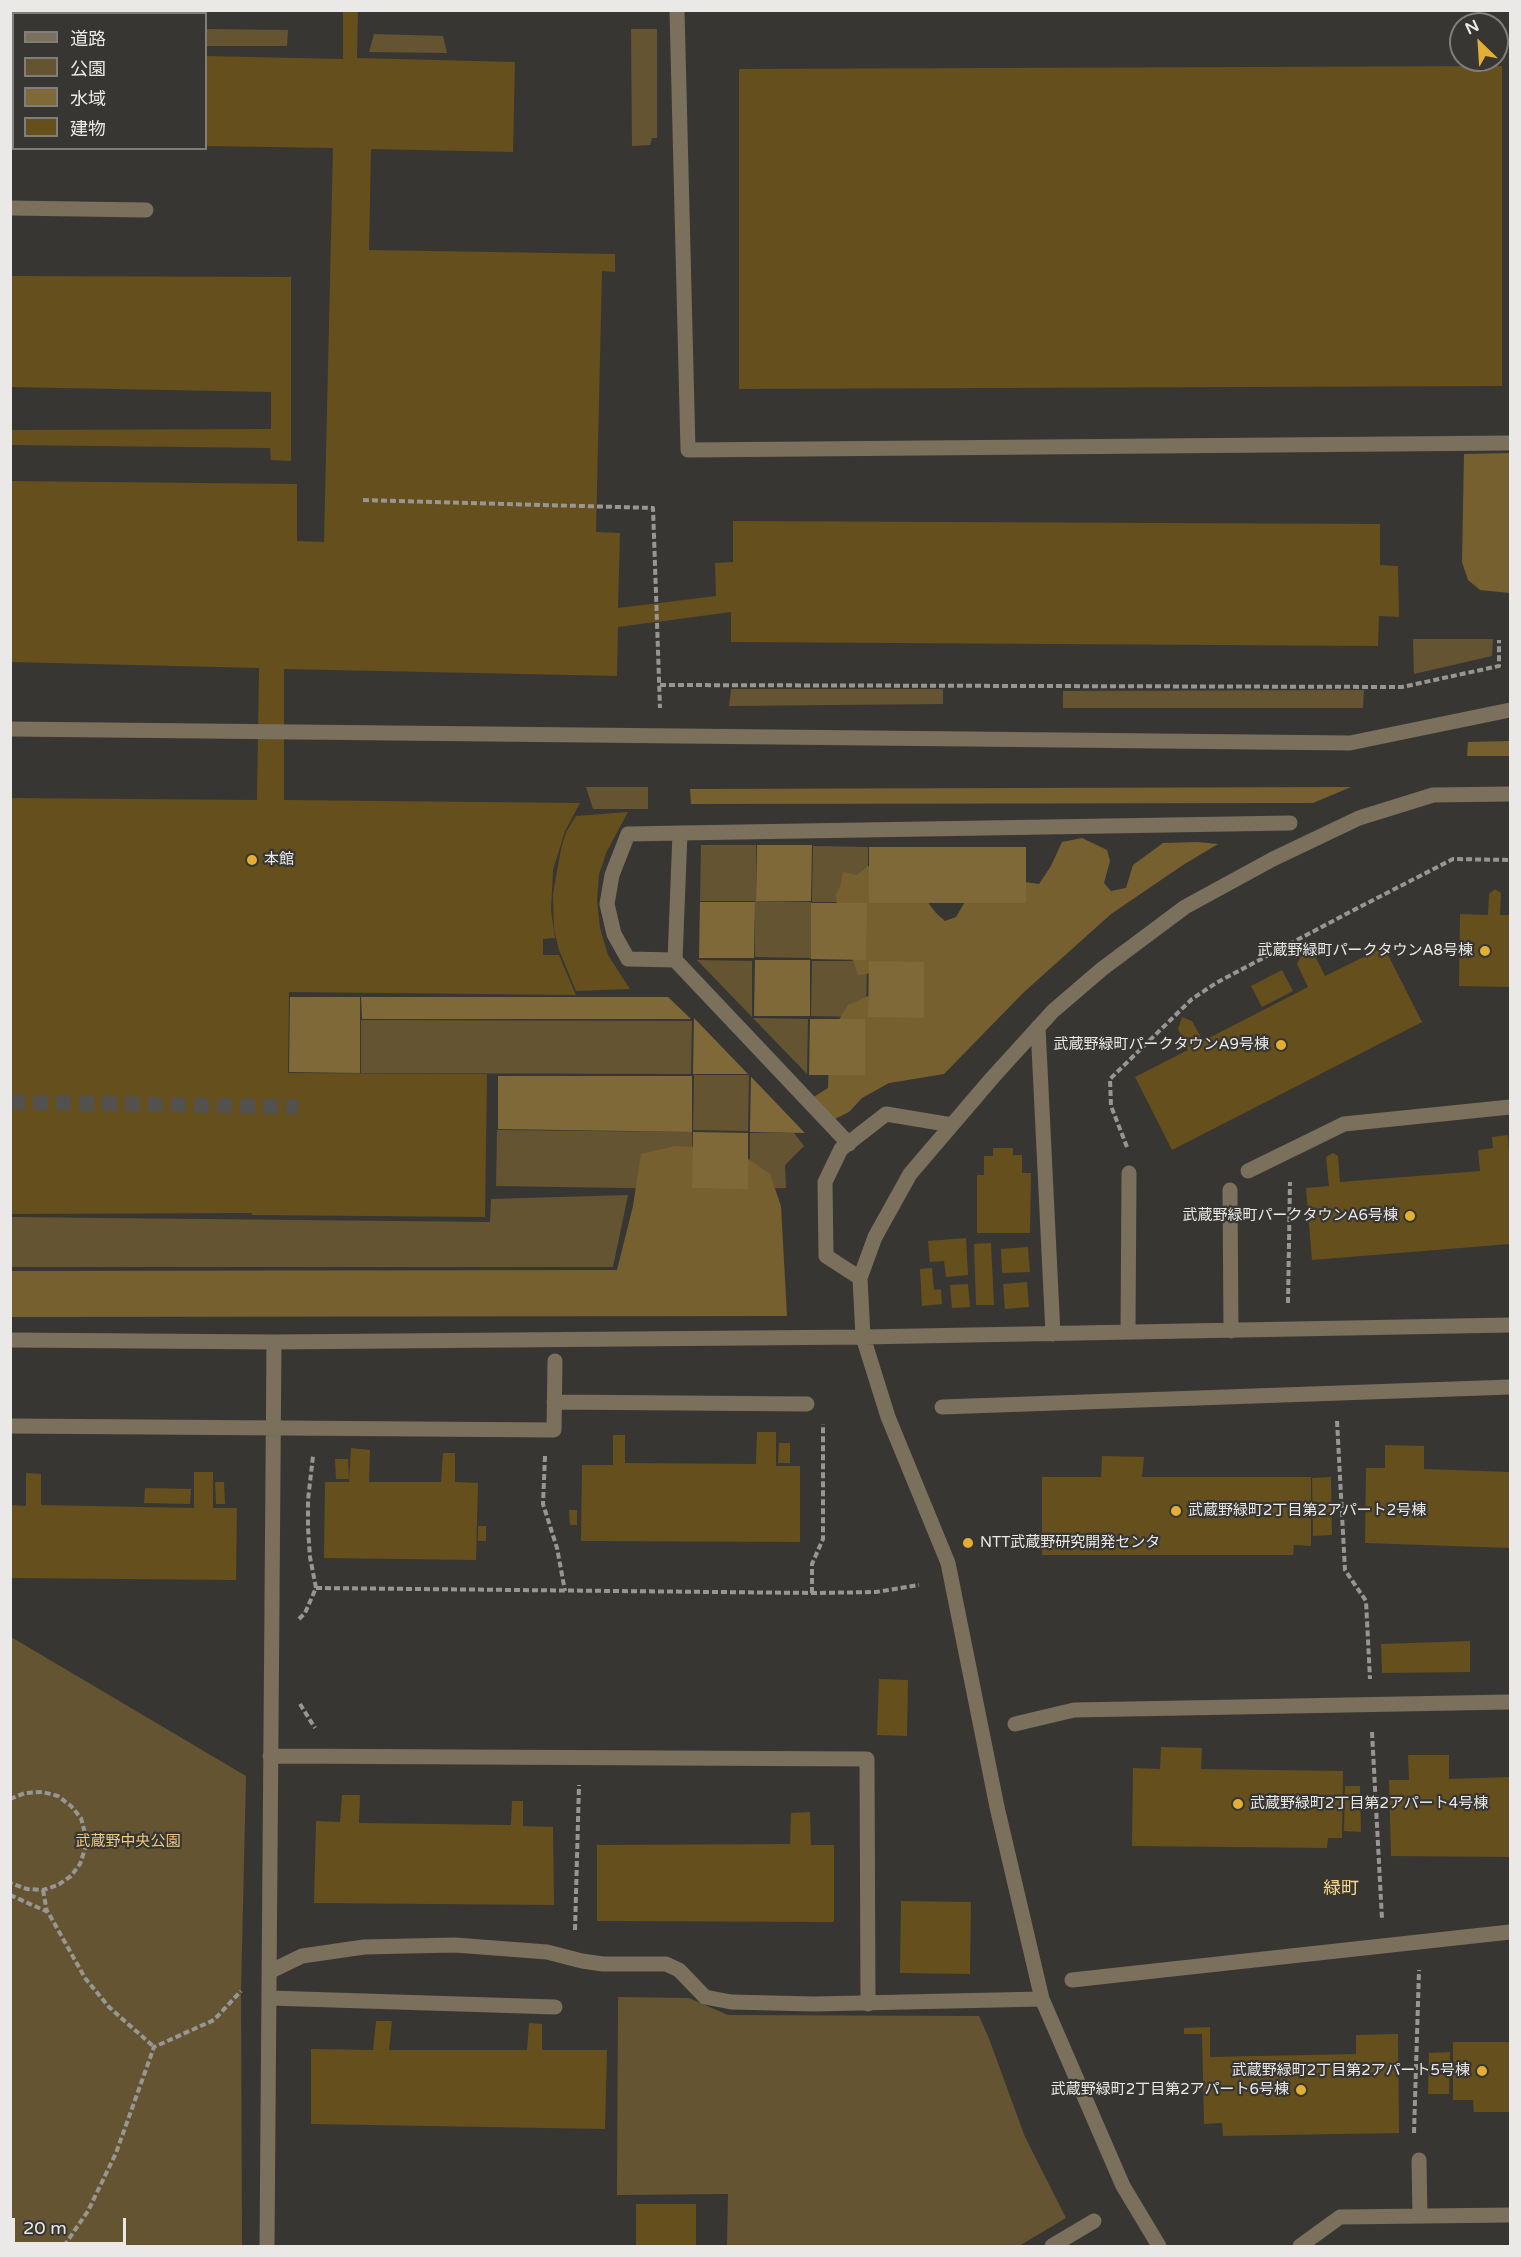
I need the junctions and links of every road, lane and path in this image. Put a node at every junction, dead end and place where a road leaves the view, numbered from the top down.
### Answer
1 (677, 10) edge
2 (10, 208) edge
3 (146, 210) dead end
4 (1510, 443) edge
5 (363, 500) dead end
6 (1499, 640) dead end
7 (660, 685) junction
8 (1510, 710) edge
9 (10, 729) edge
10 (659, 736) junction
11 (1510, 794) edge
12 (1290, 823) dead end
13 (680, 832) junction
14 (1510, 860) edge
15 (675, 960) junction
16 (1038, 1027) junction
17 (1510, 1107) edge
18 (952, 1125) junction
19 (849, 1144) junction
20 (1295, 1148) junction
21 (1248, 1171) dead end
22 (1130, 1173) joint
23 (1230, 1190) dead end
24 (860, 1278) junction
25 (1510, 1325) edge
26 (1287, 1330) junction
27 (1231, 1331) junction
28 (1128, 1332) junction
29 (1053, 1334) junction
30 (863, 1337) junction
31 (10, 1340) edge
32 (274, 1342) junction
33 (555, 1361) dead end
34 (1510, 1386) edge
35 (1336, 1392) junction
36 (554, 1402) junction
37 (807, 1404) joint
38 (942, 1407) dead end
39 (10, 1426) edge
40 (273, 1428) junction
41 (316, 1428) junction
42 (546, 1430) junction
43 (919, 1585) dead end
44 (316, 1588) junction
45 (565, 1590) junction
46 (812, 1593) junction
47 (293, 1626) dead end
48 (297, 1698) dead end
49 (1510, 1702) edge
50 (1371, 1705) junction
51 (1015, 1724) dead end
52 (270, 1756) junction
53 (332, 1756) junction
54 (579, 1757) junction
55 (10, 1799) edge
56 (10, 1883) edge
57 (43, 1890) junction
58 (10, 1895) edge
59 (48, 1912) junction
60 (1510, 1932) edge
61 (1420, 1942) junction
62 (1383, 1947) junction
63 (574, 1959) junction
64 (269, 1972) junction
65 (1072, 1980) dead end
66 (241, 1991) dead end
67 (269, 1998) junction
68 (1042, 1999) junction
69 (868, 2004) junction
70 (555, 2007) dead end
71 (154, 2047) junction
72 (1419, 2160) joint
73 (1510, 2215) edge
74 (1420, 2216) junction
75 (1094, 2221) dead end
76 (64, 2247) edge
77 (267, 2247) edge
78 (1052, 2247) edge
79 (1159, 2247) edge
80 (1300, 2247) edge

1 - 4 street
2 - 3 street
5 - 7 path
6 - 7 path
7 - 10 path
8 - 10 street
9 - 10 street
11 - 16 street
12 - 13 street
13 - 15 street
13 - 15 street
14 - 22 path
15 - 19 street
16 - 18 street
16 - 29 street
17 - 20 street
18 - 19 street
18 - 24 street
19 - 24 street
20 - 21 street
20 - 26 path
22 - 28 street
23 - 27 street
24 - 30 street
25 - 26 street
26 - 27 street
27 - 28 street
28 - 29 street
29 - 30 street
30 - 32 street
30 - 68 street
31 - 32 street
32 - 40 street
33 - 36 street
34 - 35 street
35 - 38 street
35 - 50 path
36 - 37 street
36 - 42 street
37 - 46 path
39 - 40 street
40 - 41 street
40 - 52 street
41 - 42 street
41 - 44 path
42 - 45 path
43 - 46 path
44 - 45 path
44 - 47 path
45 - 46 path
48 - 53 path
49 - 50 street
50 - 51 street
50 - 62 path
52 - 53 street
52 - 64 street
53 - 54 street
54 - 63 path
54 - 69 street
55 - 57 path
56 - 57 path
57 - 59 path
58 - 59 path
59 - 71 path
60 - 61 street
61 - 62 street
61 - 72 path
62 - 65 street
63 - 64 street
63 - 69 street
64 - 67 street
66 - 71 path
67 - 70 street
67 - 77 street
68 - 69 street
68 - 79 street
71 - 76 path
72 - 74 street
73 - 74 street
74 - 80 street
75 - 78 street

